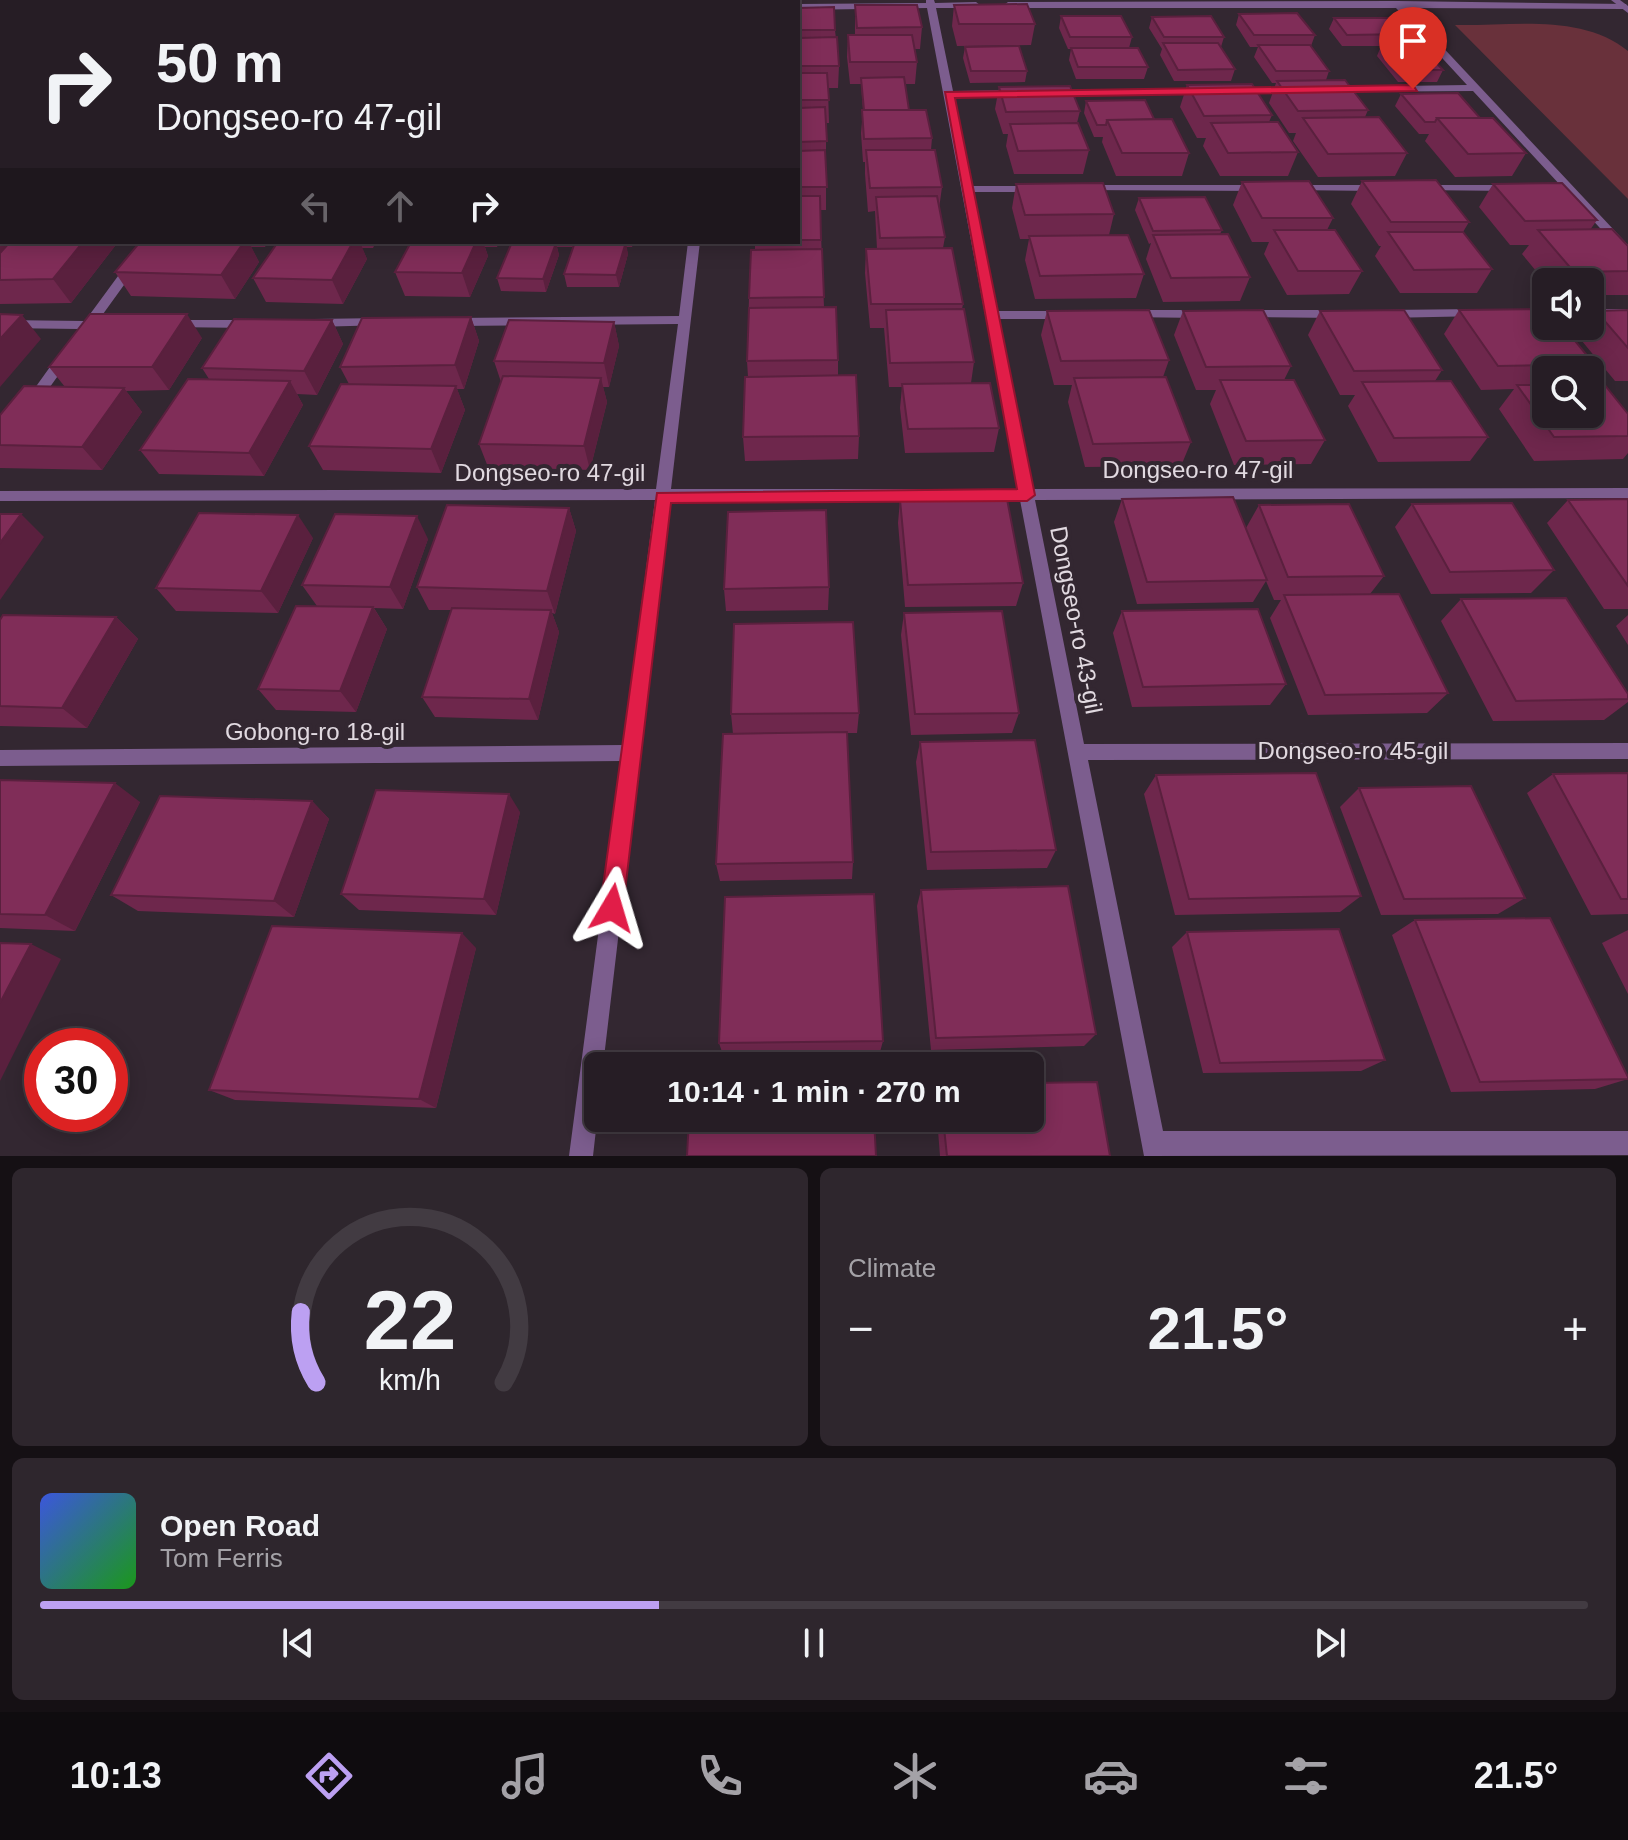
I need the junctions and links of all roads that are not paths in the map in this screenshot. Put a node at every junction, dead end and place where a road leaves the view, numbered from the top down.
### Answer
1 (930, 2) edge
2 (1397, 4) edge
3 (1622, 5) edge
4 (800, 7) edge
5 (1475, 88) junction
6 (1300, 90) edge
7 (1316, 90) edge
8 (1028, 93) edge
9 (1044, 93) edge
10 (949, 94) junction
11 (1552, 187) edge
12 (1568, 187) junction
13 (1078, 188) edge
14 (1267, 188) edge
15 (1283, 188) edge
16 (1394, 188) edge
17 (1410, 188) edge
18 (1520, 188) edge
19 (967, 189) junction
20 (1046, 189) edge
21 (148, 244) edge
22 (694, 244) edge
23 (1628, 252) edge
24 (1499, 313) edge
25 (1604, 313) edge
26 (1628, 313) edge
27 (1214, 314) edge
28 (1229, 314) edge
29 (1356, 314) edge
30 (1372, 314) edge
31 (992, 315) junction
32 (1087, 315) edge
33 (1119, 315) edge
34 (682, 320) junction
35 (401, 322) edge
36 (432, 322) edge
37 (260, 323) edge
38 (291, 323) edge
39 (0, 324) edge
40 (166, 324) edge
41 (88, 325) junction
42 (120, 325) edge
43 (26, 409) edge
44 (1628, 493) edge
45 (1027, 495) junction
46 (0, 496) edge
47 (663, 497) junction
48 (1628, 751) edge
49 (1077, 752) junction
50 (631, 753) junction
51 (0, 758) edge
52 (1628, 1143) edge
53 (1154, 1149) edge
54 (581, 1156) edge

1 - 2 street
1 - 4 street
1 - 10 street, Dongseo-ro 43-gil
2 - 3 street
2 - 5 street
5 - 7 street
5 - 12 street
6 - 9 street
8 - 10 street
10 - 19 street, Dongseo-ro 43-gil
11 - 12 street
12 - 23 street
13 - 14 street
15 - 16 street
17 - 18 street
19 - 20 street
19 - 31 street, Dongseo-ro 43-gil
21 - 41 street
22 - 34 street
24 - 30 street
25 - 26 street
27 - 33 street
28 - 29 street
31 - 32 street
31 - 45 street, Dongseo-ro 43-gil
34 - 36 street
34 - 47 street
35 - 38 street
37 - 40 street
39 - 41 street
41 - 42 street
41 - 43 street
44 - 45 street, Dongseo-ro 47-gil
45 - 47 street, Dongseo-ro 47-gil
45 - 49 street, Dongseo-ro 43-gil
46 - 47 street, Dongseo-ro 47-gil
47 - 50 street
48 - 49 street, Dongseo-ro 45-gil
49 - 53 street, Dongseo-ro 43-gil
50 - 51 street, Gobong-ro 18-gil
50 - 54 street
52 - 53 street

